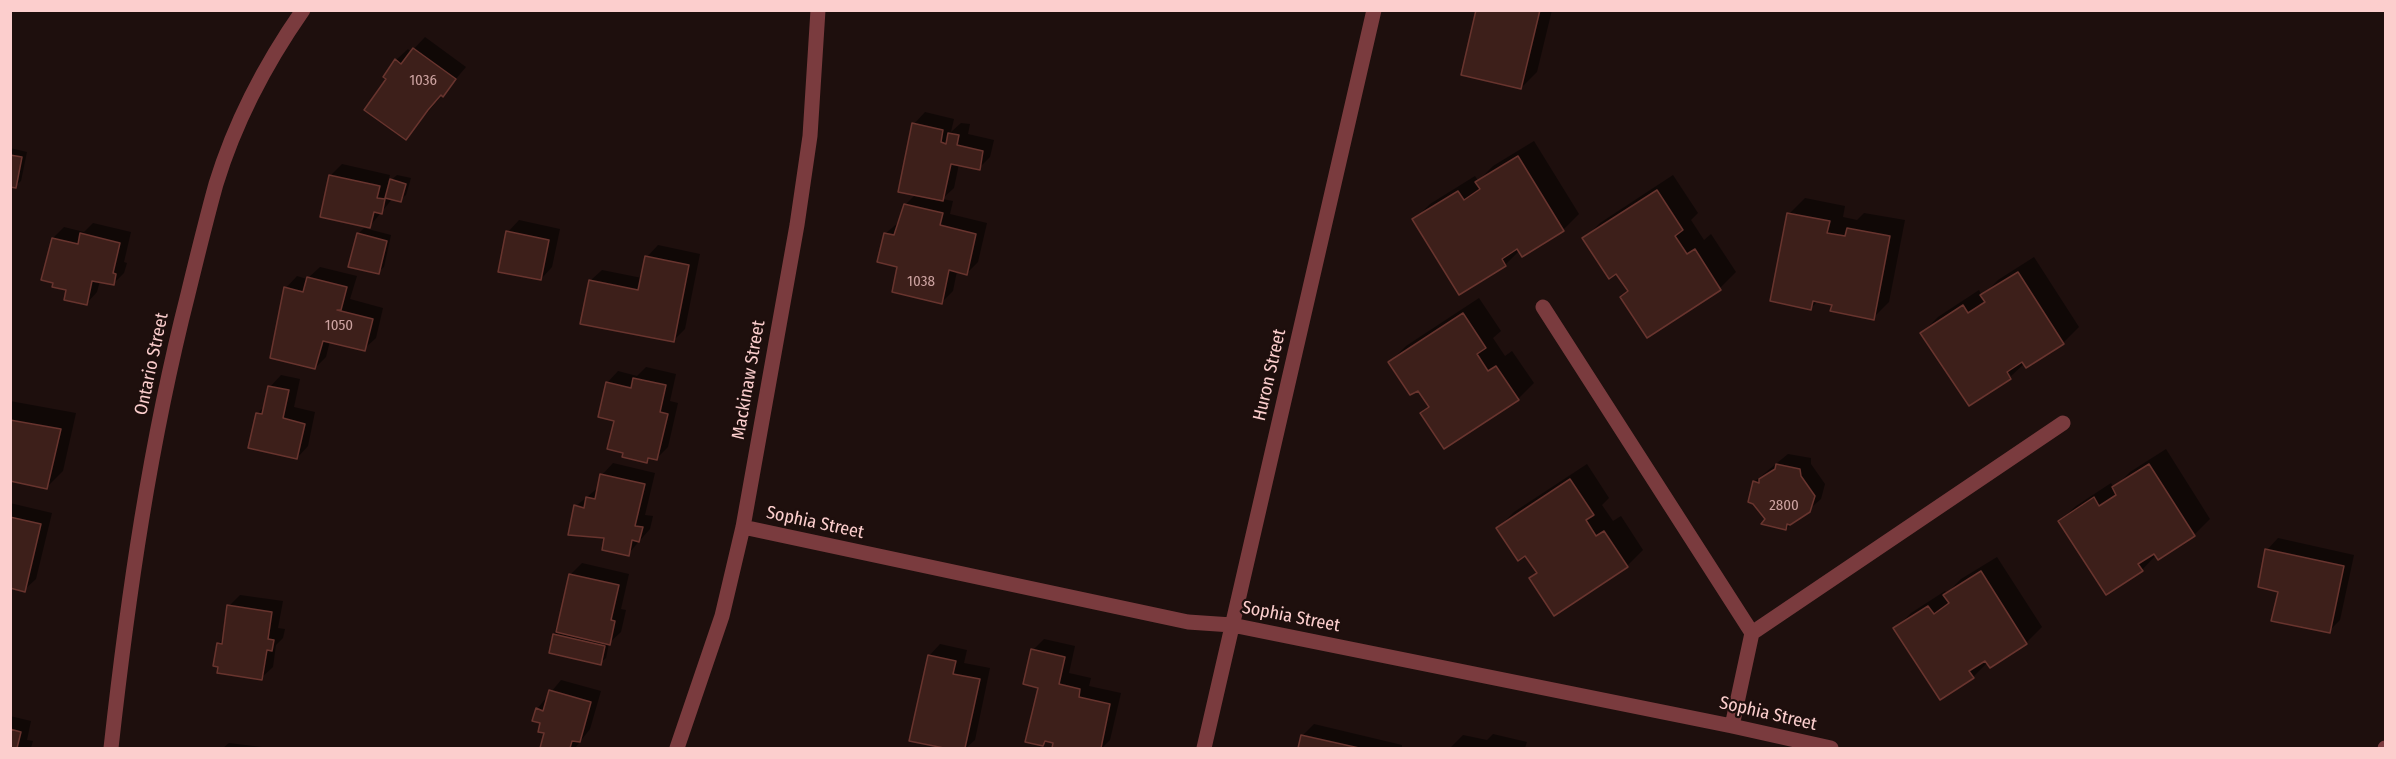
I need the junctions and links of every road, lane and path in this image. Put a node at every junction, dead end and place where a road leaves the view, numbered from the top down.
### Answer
1 (303, 10) edge
2 (818, 10) edge
3 (1374, 10) edge
4 (1543, 307) dead end
5 (2064, 423) dead end
6 (743, 527) junction
7 (1232, 625) junction
8 (1752, 633) junction
9 (1732, 726) junction
10 (111, 748) edge
11 (677, 748) edge
12 (1204, 748) edge
13 (1831, 748) edge

1 - 10 street, Ontario Street
2 - 6 street, Mackinaw Street
3 - 7 street, Huron Street
4 - 8 street
5 - 8 street
6 - 7 street, Sophia Street
6 - 11 street, Mackinaw Street
7 - 9 street, Sophia Street
7 - 12 street, Huron Street
8 - 9 street
9 - 13 street, Sophia Street

